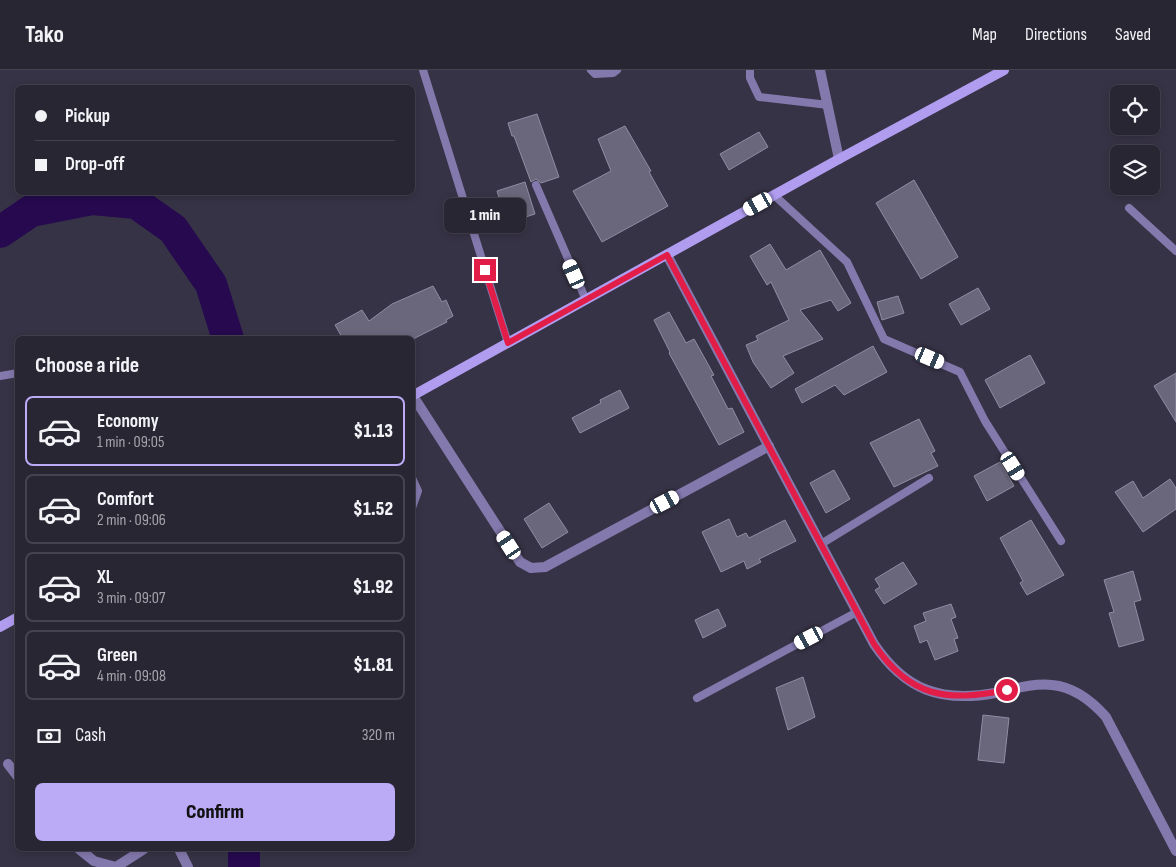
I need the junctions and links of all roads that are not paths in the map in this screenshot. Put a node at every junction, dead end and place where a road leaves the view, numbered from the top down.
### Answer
1 (423, 70) edge
2 (591, 70) edge
3 (618, 70) edge
4 (750, 70) edge
5 (820, 70) edge
6 (1004, 70) edge
7 (828, 105) junction
8 (839, 159) junction
9 (536, 185) dead end
10 (774, 195) junction
11 (1129, 208) dead end
12 (1176, 252) edge
13 (667, 255) junction
14 (586, 300) junction
15 (508, 343) junction
16 (15, 374) edge
17 (0, 376) edge
18 (415, 395) edge
19 (415, 399) edge
20 (769, 446) junction
21 (929, 478) dead end
22 (415, 484) edge
23 (415, 500) edge
24 (1061, 541) dead end
25 (821, 544) junction
26 (857, 612) junction
27 (15, 619) edge
28 (0, 628) edge
29 (697, 698) dead end
30 (8, 764) dead end
31 (15, 773) edge
32 (1176, 850) edge
33 (82, 851) edge
34 (141, 851) edge
35 (180, 851) edge
36 (188, 867) edge

1 - 15 lane
2 - 3 lane
4 - 7 lane
5 - 7 street
6 - 8 main road
7 - 8 street
8 - 10 main road
9 - 14 lane
10 - 13 main road
10 - 24 lane
11 - 12 lane
13 - 14 main road
13 - 20 street
14 - 15 main road
15 - 18 main road
16 - 17 lane
19 - 20 street
20 - 25 street
21 - 25 lane
22 - 23 lane
25 - 26 street
26 - 29 lane
26 - 32 street
27 - 28 main road
30 - 31 street
33 - 34 street
35 - 36 street

